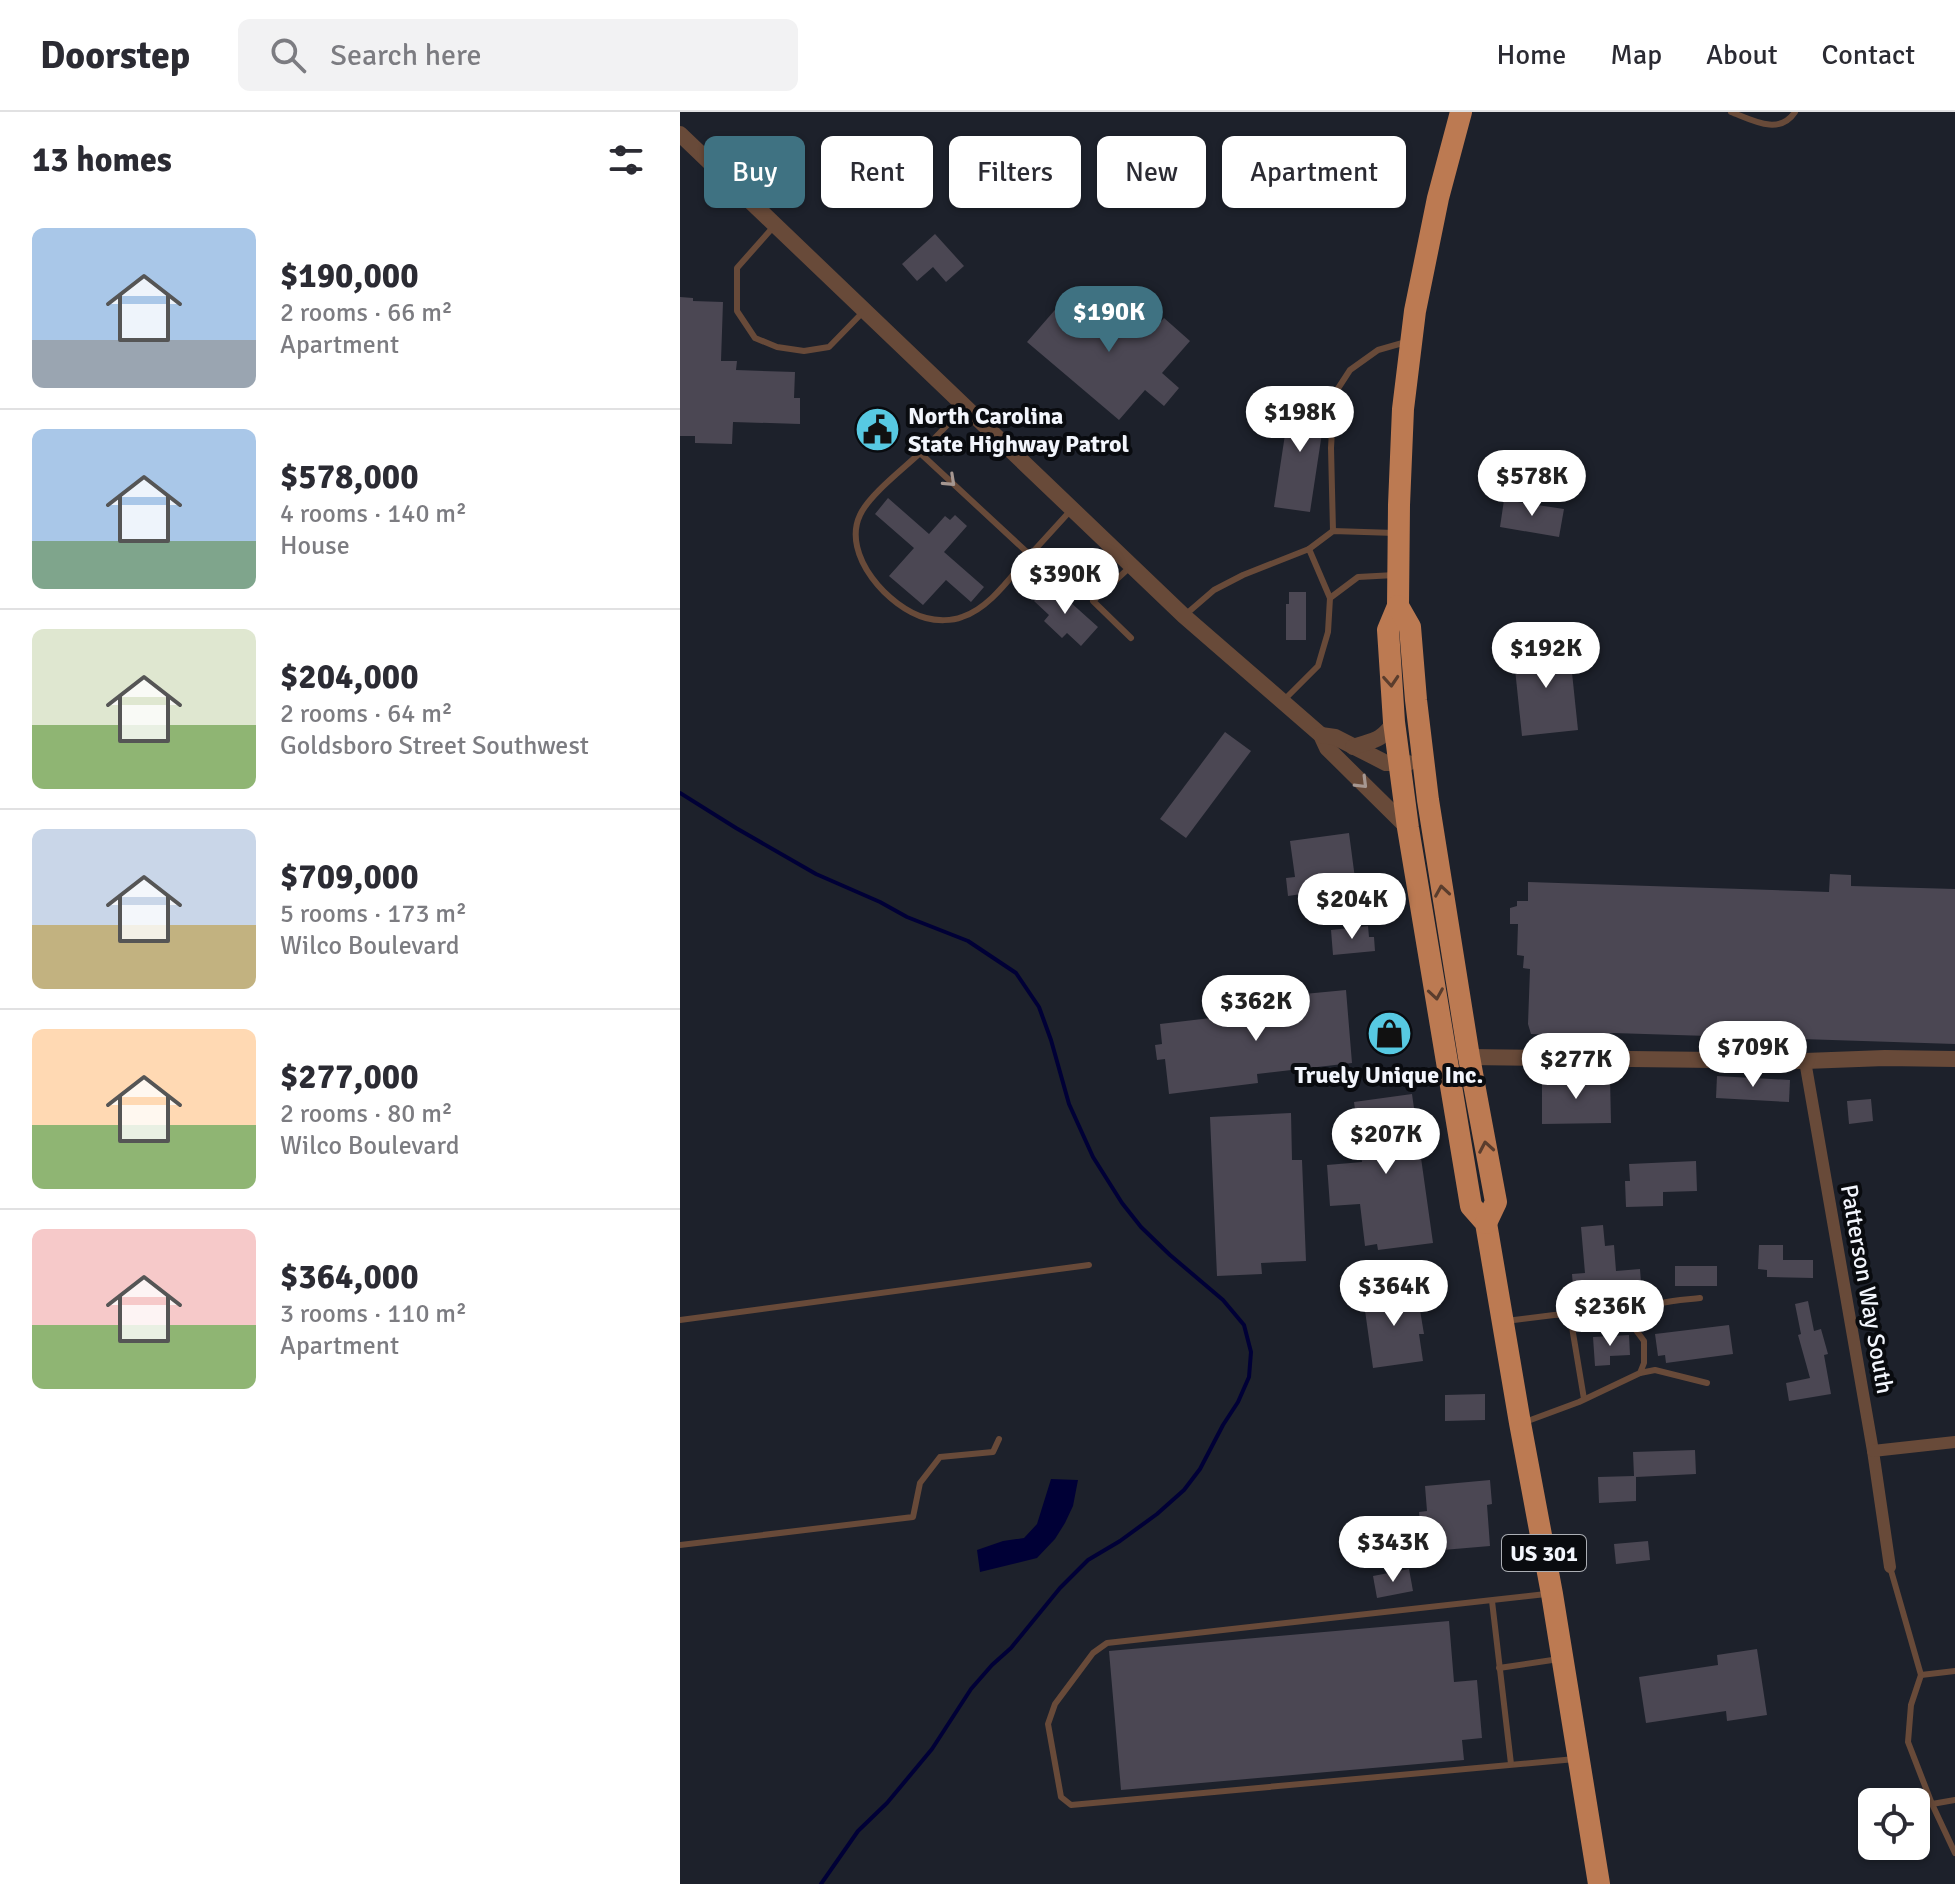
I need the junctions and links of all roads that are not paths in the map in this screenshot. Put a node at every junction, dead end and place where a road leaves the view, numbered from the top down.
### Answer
1 (1461, 112) edge
2 (1731, 112) edge
3 (1795, 112) edge
4 (680, 134) edge
5 (775, 225) junction
6 (864, 310) junction
7 (1411, 341) junction
8 (965, 407) junction
9 (920, 453) junction
10 (1072, 509) junction
11 (1333, 531) junction
12 (1398, 533) junction
13 (1309, 549) junction
14 (1030, 555) junction
15 (1132, 565) junction
16 (1398, 575) junction
17 (1330, 598) junction
18 (1398, 606) junction
19 (1184, 616) junction
20 (1131, 638) dead end
21 (1283, 701) junction
22 (1394, 722) junction
23 (1321, 735) junction
24 (1353, 747) junction
25 (1423, 761) junction
26 (1399, 764) junction
27 (1408, 828) junction
28 (1469, 1057) junction
29 (1955, 1059) edge
30 (1805, 1061) junction
31 (1486, 1223) junction
32 (1089, 1265) dead end
33 (1700, 1298) dead end
34 (1570, 1315) junction
35 (1627, 1318) junction
36 (680, 1320) edge
37 (1502, 1322) junction
38 (1640, 1373) junction
39 (1707, 1383) dead end
40 (1584, 1399) junction
41 (1520, 1423) junction
42 (999, 1439) dead end
43 (1955, 1442) edge
44 (1873, 1451) junction
45 (680, 1545) edge
46 (1890, 1567) joint
47 (1552, 1594) junction
48 (1492, 1601) junction
49 (1562, 1658) junction
50 (1499, 1668) junction
51 (1955, 1671) edge
52 (1921, 1675) junction
53 (1579, 1758) junction
54 (1511, 1764) junction
55 (1955, 1800) edge
56 (1932, 1804) junction
57 (1955, 1853) edge
58 (1599, 1884) edge

1 - 7 highway, US 301
2 - 3 lane
4 - 5 street
5 - 6 street
5 - 6 lane
6 - 8 street
7 - 11 lane
7 - 12 highway, US 301
8 - 9 lane
8 - 10 street
9 -> 14 lane
9 - 14 lane
10 - 14 lane
10 - 15 street
11 - 12 lane
11 - 13 lane
12 - 16 highway, US 301
13 - 17 lane
13 - 19 lane
15 - 19 street
15 - 20 lane
16 - 17 lane
16 - 18 highway, US 301
17 - 21 lane
18 -> 22 highway, US 301
18 - 25 highway, US 301
19 - 21 street
21 - 23 street
22 - 24 street
22 - 26 highway, US 301
23 - 24 street
23 -> 27 street
24 - 26 street
25 - 26 street
28 -> 25 highway, US 301
26 - 27 highway, US 301
27 -> 31 highway, US 301
28 - 30 street
31 -> 28 highway, US 301
29 - 30 street
30 - 44 street, Patterson Way South
31 - 37 highway, US 301
32 - 36 lane
33 - 35 lane
34 - 35 lane
34 - 37 lane
34 - 40 lane
35 - 38 lane
37 - 41 highway, US 301
38 - 39 lane
38 - 40 lane
40 - 41 lane
41 - 47 highway, US 301
42 - 45 lane
43 - 44 street
44 - 46 street, Patterson Way South
46 - 52 lane
47 - 48 lane
47 - 49 highway, US 301
48 - 50 lane
48 - 54 lane
49 - 50 lane
49 - 53 highway, US 301
50 - 54 lane
51 - 52 lane
52 - 56 lane
53 - 54 lane
53 - 58 highway, US 301
55 - 56 lane
56 - 57 lane

